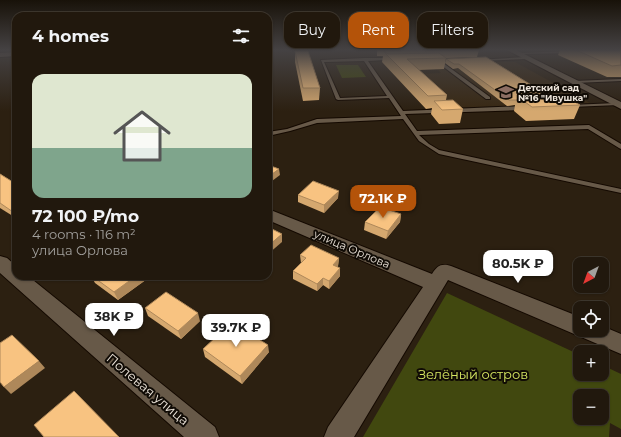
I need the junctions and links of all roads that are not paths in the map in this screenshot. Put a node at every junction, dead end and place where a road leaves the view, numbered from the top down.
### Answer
1 (326, 70) edge
2 (372, 70) edge
3 (451, 70) edge
4 (551, 70) edge
5 (621, 80) edge
6 (574, 82) junction
7 (390, 97) junction
8 (488, 98) dead end
9 (619, 105) edge
10 (561, 106) edge
11 (529, 108) edge
12 (402, 115) junction
13 (272, 133) edge
14 (415, 133) junction
15 (621, 147) edge
16 (621, 191) edge
17 (272, 215) edge
18 (0, 263) edge
19 (12, 273) edge
20 (440, 278) junction
21 (20, 280) edge
22 (573, 325) edge
23 (604, 337) edge
24 (621, 344) edge
25 (205, 437) edge
26 (338, 437) edge

1 - 7 lane
2 - 7 lane
3 - 8 lane
4 - 6 street
5 - 6 lane
6 - 9 street
7 - 12 lane
9 - 10 lane
11 - 12 lane
12 - 13 lane
12 - 14 lane
14 - 15 lane
14 - 16 lane
17 - 20 street, улица Орлова
18 - 19 street, Полевая улица
20 - 22 street, улица Орлова
20 - 26 street
21 - 25 street, Полевая улица
23 - 24 street

